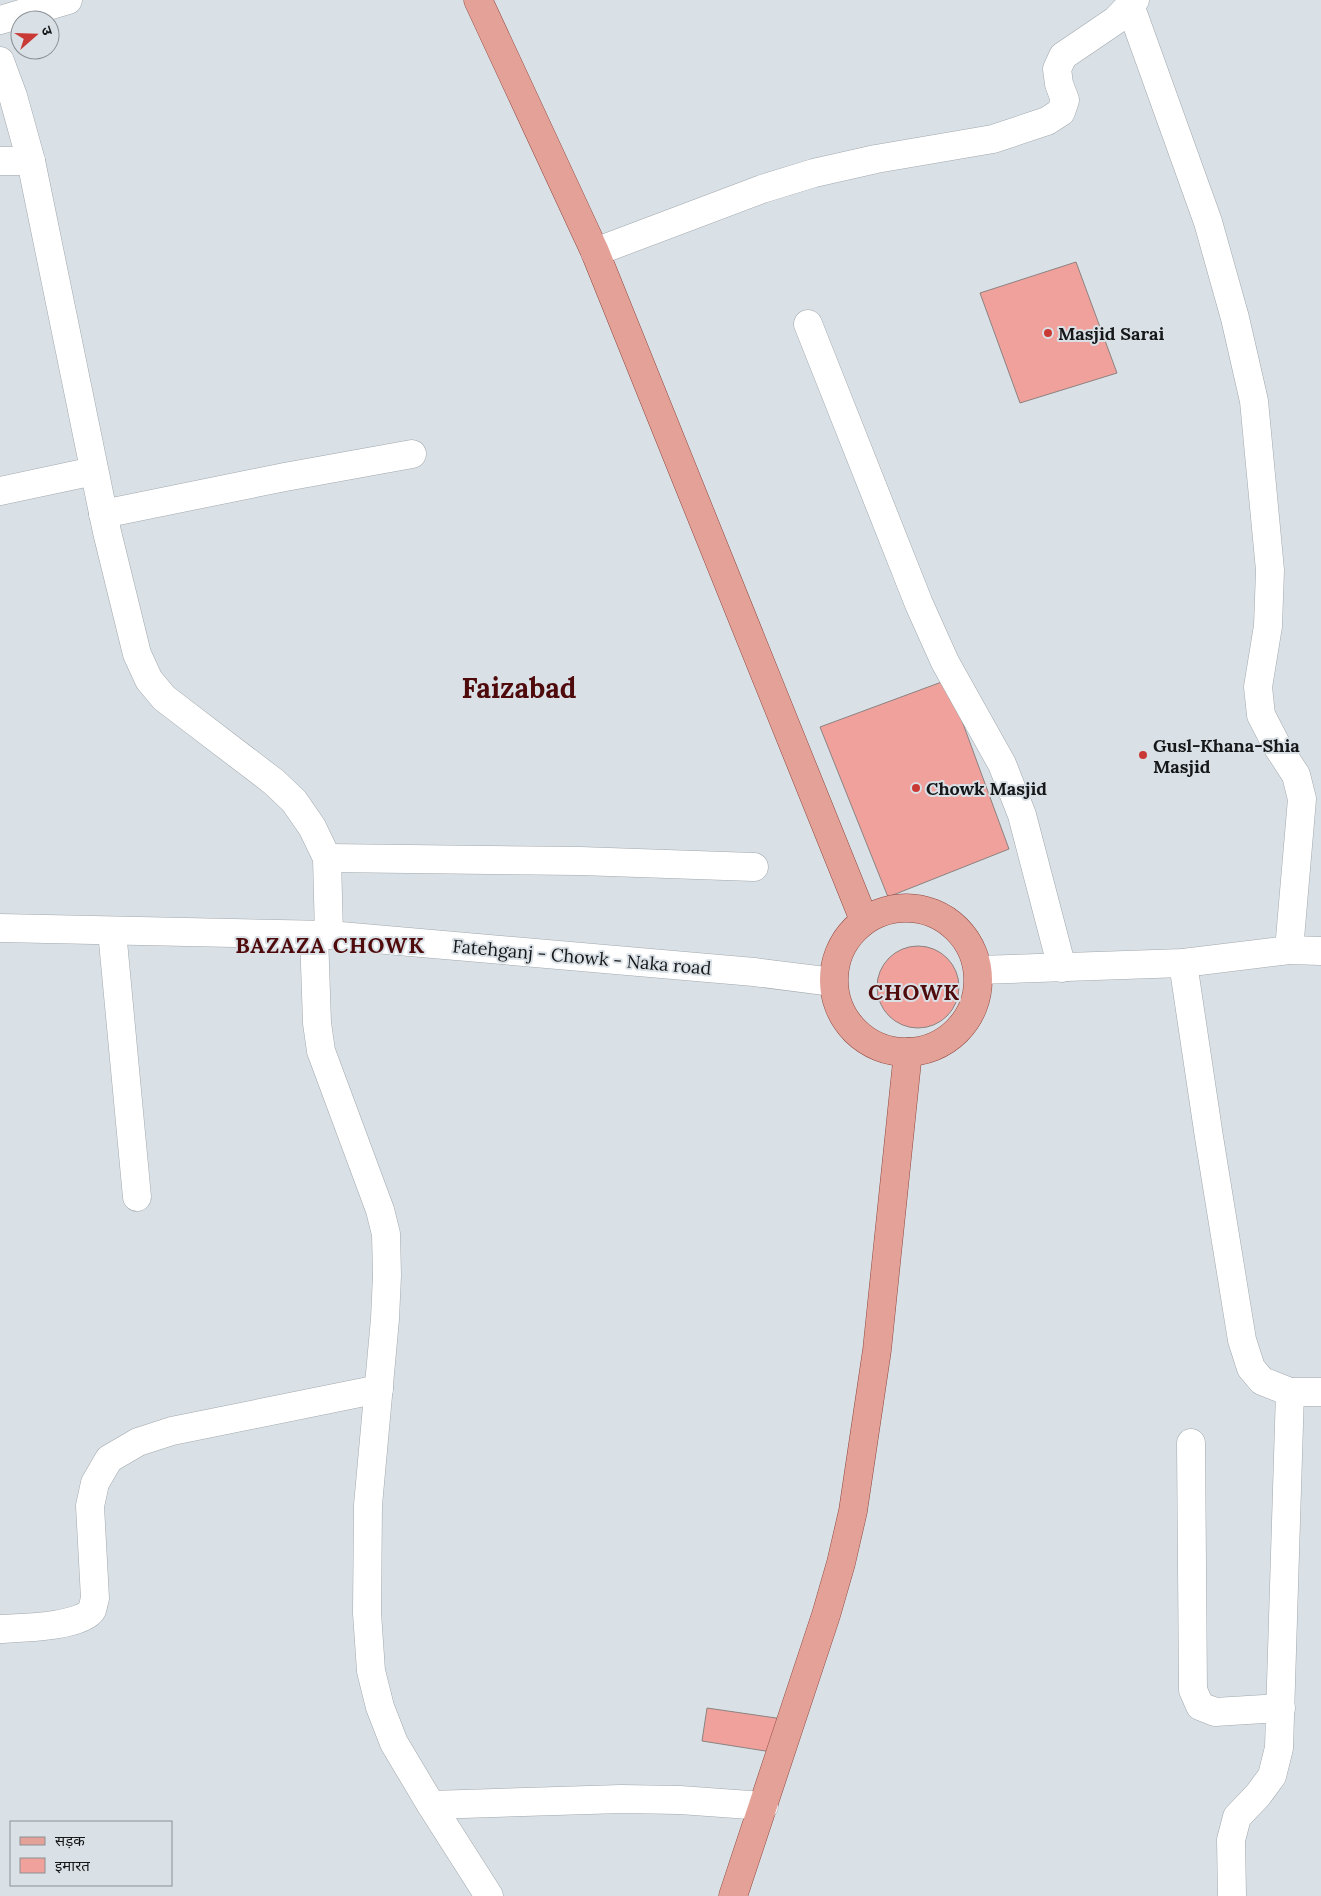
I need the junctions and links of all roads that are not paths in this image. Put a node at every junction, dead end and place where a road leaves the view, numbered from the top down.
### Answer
1 (68, 0) edge
2 (478, 0) edge
3 (1133, 3) edge
4 (0, 20) edge
5 (0, 61) edge
6 (0, 160) edge
7 (31, 161) junction
8 (596, 252) junction
9 (808, 324) dead end
10 (412, 454) dead end
11 (94, 471) junction
12 (0, 491) edge
13 (103, 514) junction
14 (327, 858) junction
15 (754, 867) dead end
16 (864, 920) junction
17 (0, 928) edge
18 (112, 931) junction
19 (322, 935) junction
20 (1289, 950) junction
21 (1321, 951) edge
22 (1183, 963) junction
23 (1062, 968) junction
24 (978, 970) junction
25 (833, 982) junction
26 (908, 1052) junction
27 (137, 1197) dead end
28 (378, 1389) junction
29 (1290, 1392) junction
30 (1321, 1392) edge
31 (1191, 1444) dead end
32 (0, 1629) edge
33 (1281, 1708) junction
34 (431, 1805) junction
35 (764, 1806) junction
36 (489, 1896) edge
37 (733, 1896) edge
38 (1232, 1896) edge

1 - 4 street
2 - 8 main road
3 - 8 street
3 - 20 street
5 - 7 street
6 - 7 street
7 - 11 street
8 - 16 main road
9 - 23 street
10 - 13 street
11 - 12 street
11 - 13 street
13 - 14 street
14 - 15 street
14 - 19 street
16 - 24 main road
16 - 25 main road
17 - 18 street, Fatehganj - Chowk - Naka road
18 - 19 street, Fatehganj - Chowk - Naka road
18 - 27 street
19 - 25 street, Fatehganj - Chowk - Naka road
19 - 28 street
20 - 21 street
20 - 22 street
22 - 23 street
22 - 29 street
23 - 24 street
24 - 26 main road
25 - 26 main road
26 - 35 main road
28 - 32 street
28 - 34 street
29 - 30 street
29 - 33 street
31 - 33 street
33 - 38 street
34 - 35 street
34 - 36 street
35 - 37 main road

